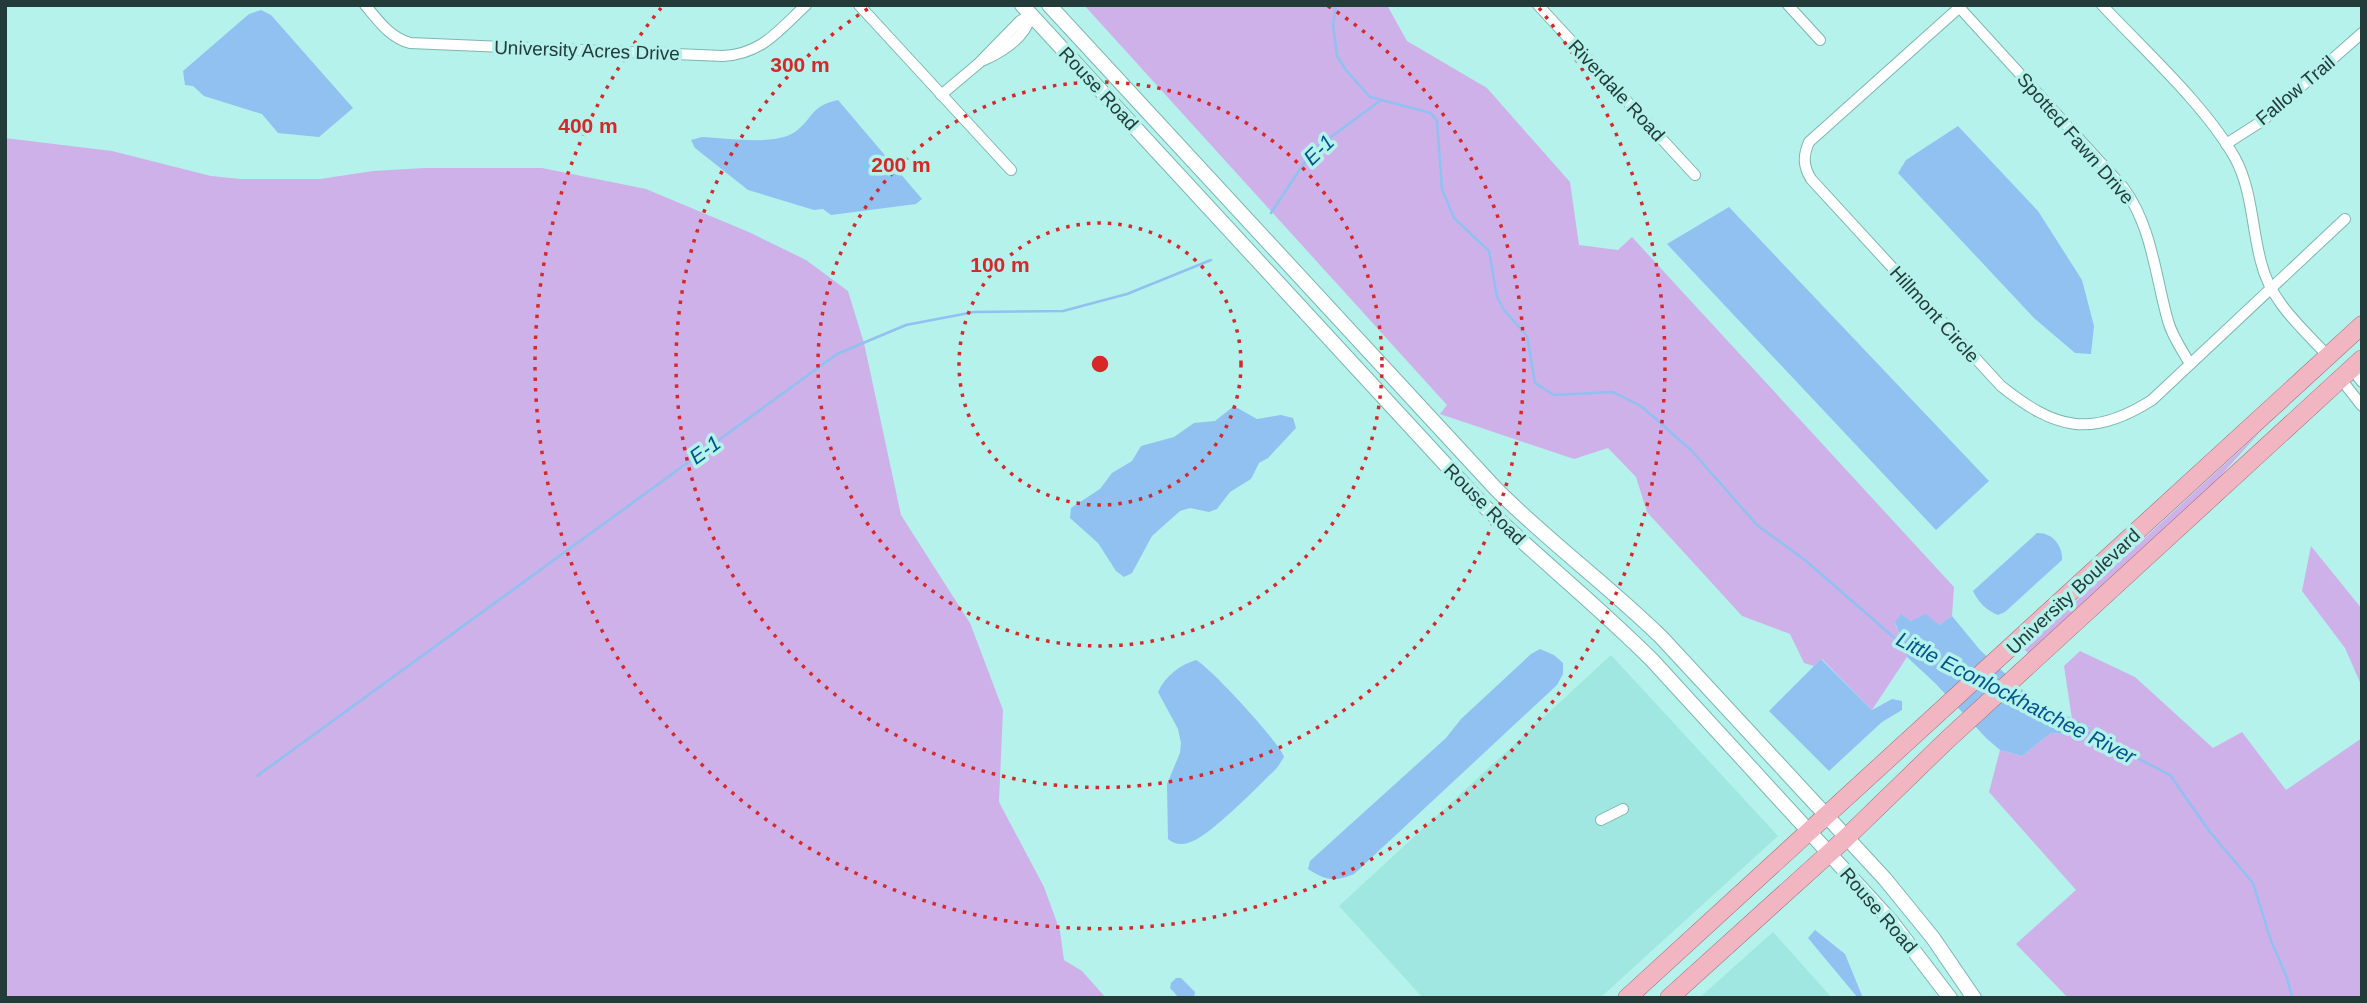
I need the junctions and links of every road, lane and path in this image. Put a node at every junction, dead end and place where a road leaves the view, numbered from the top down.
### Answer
1 (365, 5) edge
2 (806, 5) edge
3 (859, 5) edge
4 (1049, 5) edge
5 (1538, 5) edge
6 (1788, 5) edge
7 (2102, 5) edge
8 (1961, 6) edge
9 (1031, 8) edge
10 (2360, 38) edge
11 (1820, 40) dead end
12 (941, 95) junction
13 (2226, 144) junction
14 (1012, 170) dead end
15 (1695, 174) dead end
16 (2345, 219) dead end
17 (2272, 289) junction
18 (2362, 326) edge
19 (2328, 356) junction
20 (2190, 364) junction
21 (2354, 372) edge
22 (2362, 406) edge
23 (2308, 408) junction
24 (1496, 489) junction
25 (1481, 502) junction
26 (1623, 809) dead end
27 (1827, 817) junction
28 (1601, 820) dead end
29 (1810, 832) junction
30 (1846, 838) junction
31 (1829, 853) junction
32 (1627, 998) edge
33 (1670, 998) edge
34 (1950, 998) edge
35 (1975, 998) edge

1 - 2 street, University Acres Drive
3 - 12 street
4 - 24 street, Rouse Road
5 - 15 street, Riverdale Road
6 - 11 street
7 - 13 street
8 - 20 street, Spotted Fawn Drive
8 - 20 street, Hillmont Circle
9 - 12 street
9 - 25 street, Rouse Road
10 - 13 street, Fallow Trail
12 - 14 street
13 - 17 street
16 - 17 street, Hillmont Circle
17 - 19 street
17 - 20 street, Hillmont Circle
18 - 19 main road, University Boulevard
18 - 21 main road
19 - 23 main road
19 - 27 main road, University Boulevard
21 - 22 street
21 - 23 main road, University Boulevard
23 - 30 main road, University Boulevard
24 - 25 street
24 - 27 street, Rouse Road
25 - 29 street, Rouse Road
26 - 28 street
27 - 29 main road, University Boulevard
27 - 30 street, Rouse Road
29 - 31 street, Rouse Road
29 - 32 main road, University Boulevard
30 - 31 main road, University Boulevard
30 - 35 street, Rouse Road
31 - 33 main road, University Boulevard
31 - 34 street, Rouse Road

